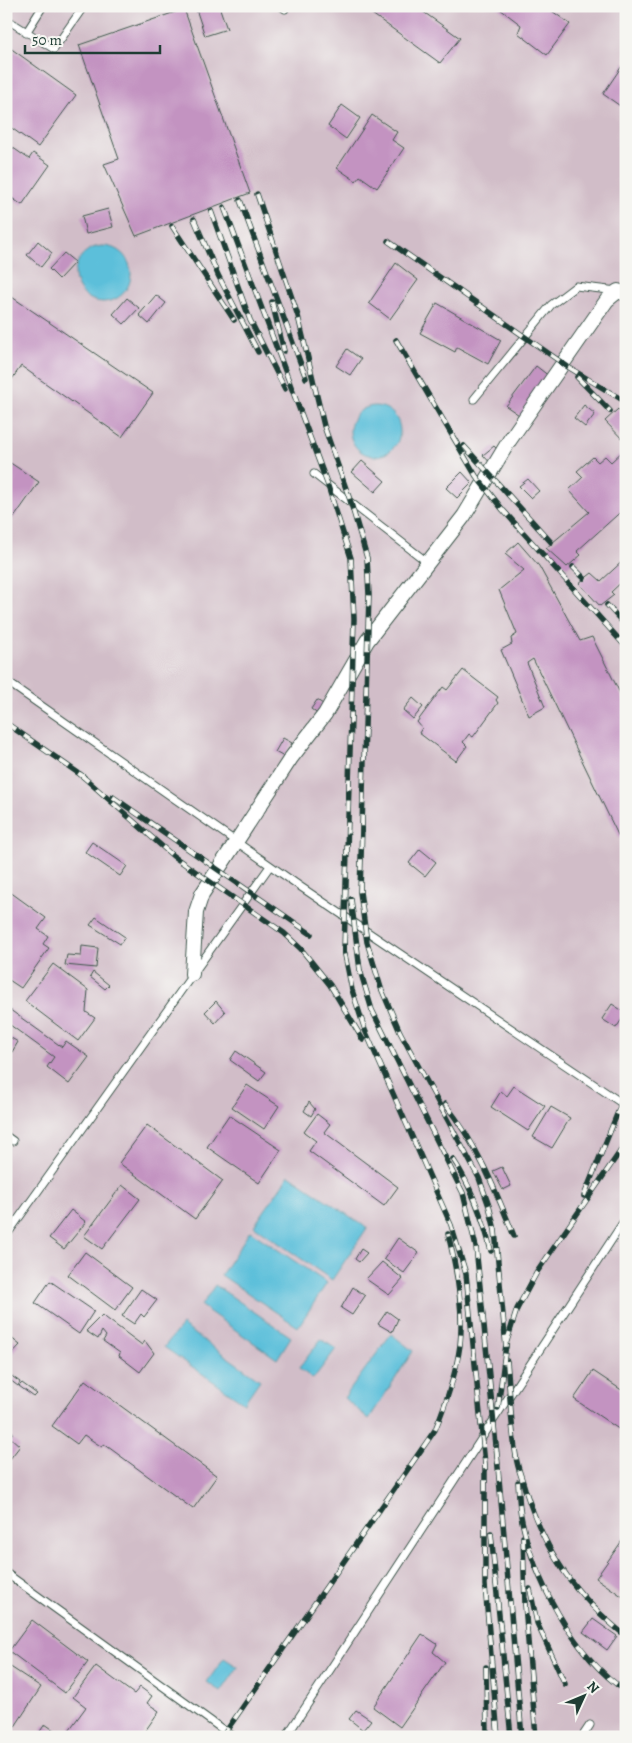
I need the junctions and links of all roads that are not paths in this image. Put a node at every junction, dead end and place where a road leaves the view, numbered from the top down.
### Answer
1 (43, 6) edge
2 (84, 6) edge
3 (6, 19) edge
4 (26, 33) junction
5 (622, 292) edge
6 (474, 399) dead end
7 (314, 474) dead end
8 (427, 562) junction
9 (6, 681) edge
10 (237, 842) junction
11 (270, 866) junction
12 (192, 974) junction
13 (626, 1106) edge
14 (6, 1136) edge
15 (13, 1141) dead end
16 (626, 1218) edge
17 (6, 1236) edge
18 (6, 1573) edge
19 (590, 1725) dead end
20 (233, 1737) edge
21 (286, 1737) edge
22 (582, 1737) edge

1 - 4 lane
2 - 4 lane
3 - 4 lane
5 - 6 lane
5 - 8 street
7 - 8 lane
8 - 10 street
9 - 10 lane
10 - 11 lane
10 - 12 street
11 - 12 lane
11 - 13 lane
12 - 17 lane
14 - 15 lane
16 - 21 lane
18 - 20 lane
19 - 22 lane

